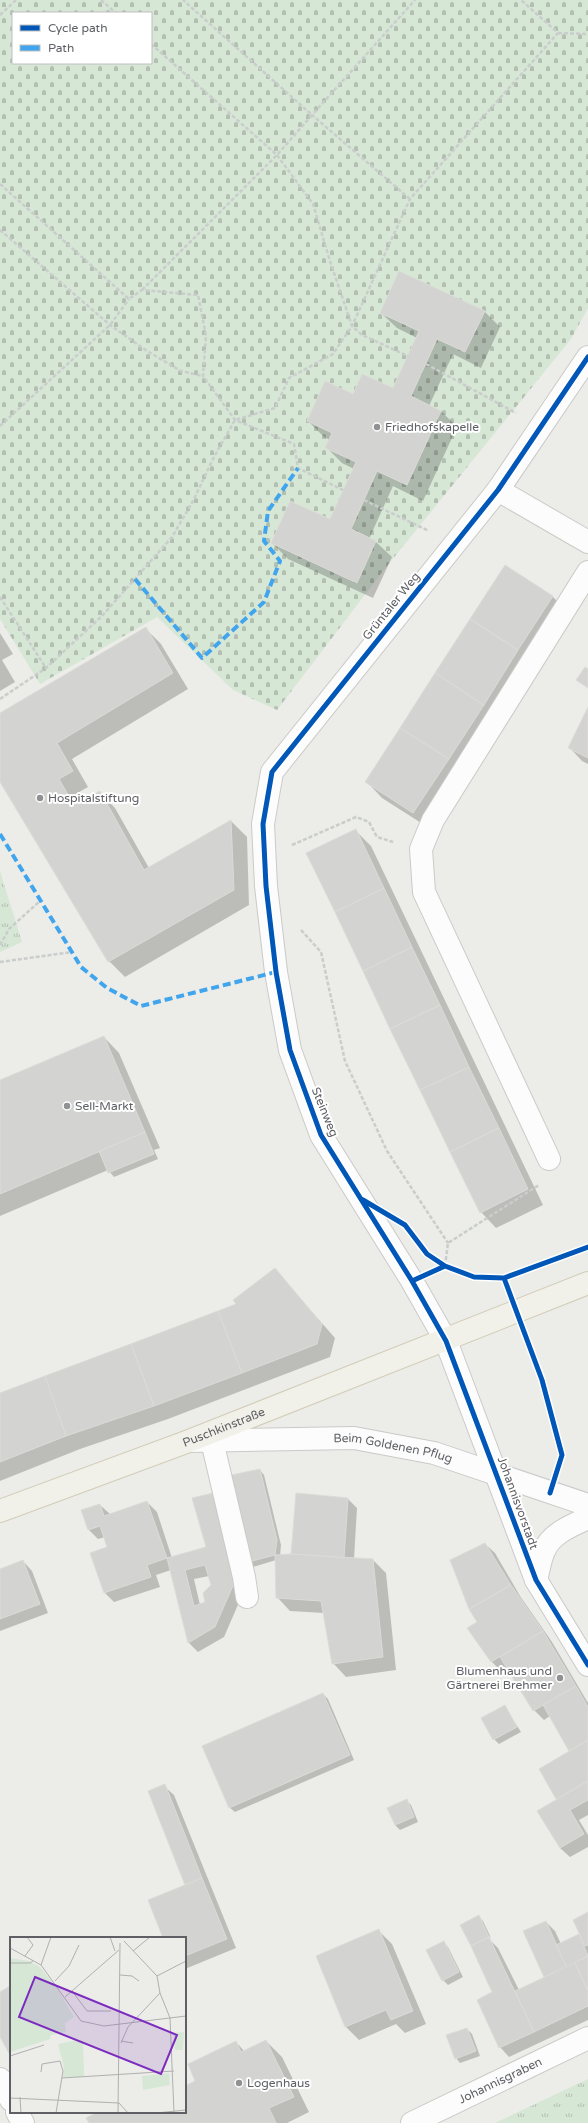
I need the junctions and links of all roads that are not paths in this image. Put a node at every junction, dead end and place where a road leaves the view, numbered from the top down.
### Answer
1 (588, 357) edge
2 (498, 490) junction
3 (588, 542) edge
4 (588, 572) edge
5 (266, 886) joint
6 (549, 1159) road end
7 (588, 1283) edge
8 (446, 1341) junction
9 (189, 1441) junction
10 (212, 1441) junction
11 (498, 1475) junction
12 (588, 1505) edge
13 (0, 1510) edge
14 (588, 1518) edge
15 (536, 1580) junction
16 (247, 1597) dead end
17 (588, 1665) edge
18 (588, 2038) edge
19 (0, 2079) edge
20 (10, 2098) edge
21 (18, 2113) edge
22 (23, 2123) edge
23 (412, 2123) edge

1 - 2 street, Grüntaler Weg
2 - 3 street
2 - 5 street, Grüntaler Weg
4 - 6 street
5 - 8 street, Steinweg
7 - 8 main road, Puschkinstraße
8 - 9 main road, Puschkinstraße
8 - 11 street, Johannisvorstadt
9 - 10 street, Beim Goldenen Pflug
9 - 13 main road, Puschkinstraße
10 - 11 street, Beim Goldenen Pflug
10 - 16 street
11 - 12 street, Beim Goldenen Pflug
11 - 15 street, Johannisvorstadt
14 - 15 street
15 - 17 street, Johannisvorstadt
18 - 23 street, Johannisgraben
19 - 20 street
21 - 22 street

